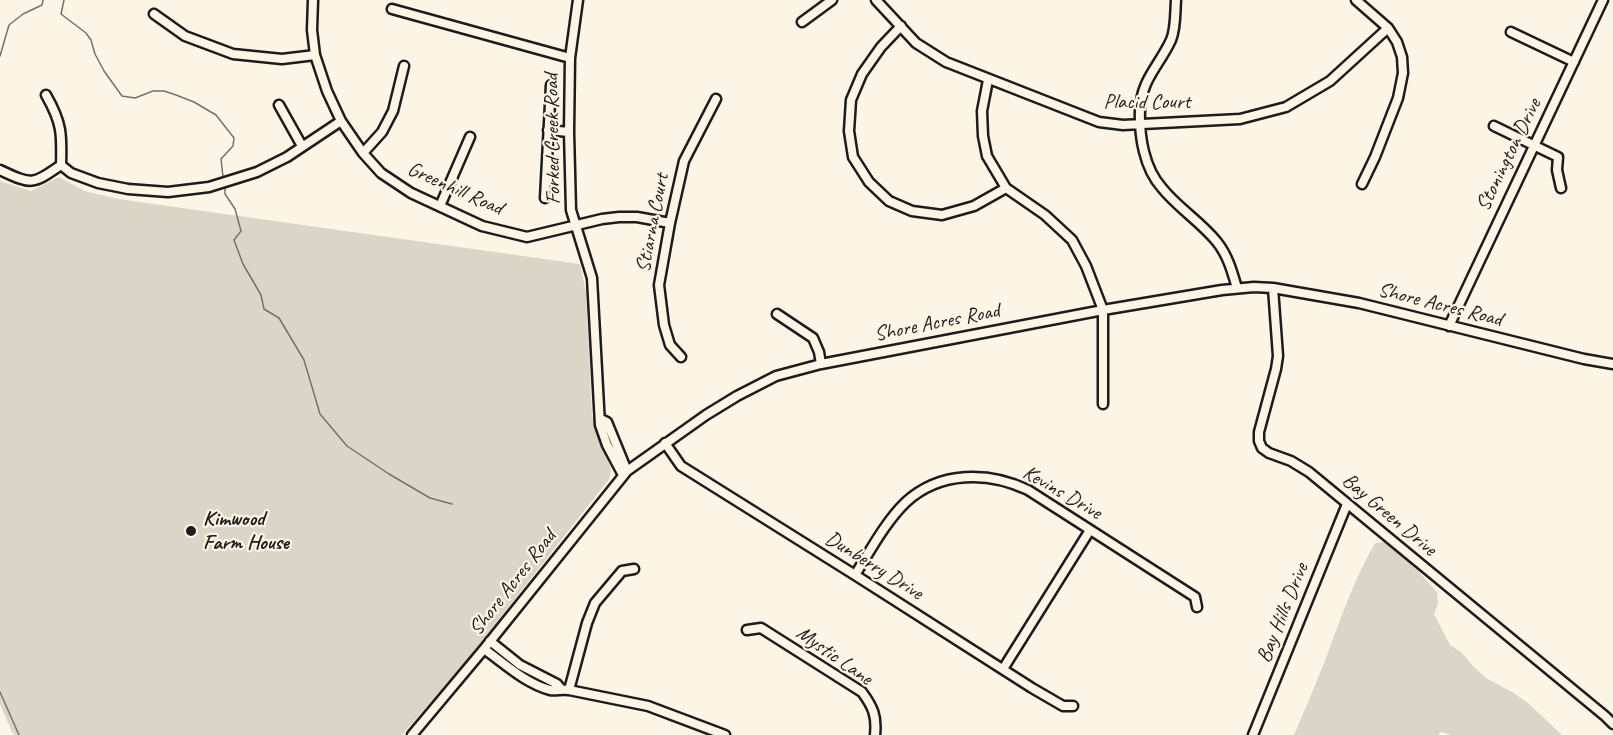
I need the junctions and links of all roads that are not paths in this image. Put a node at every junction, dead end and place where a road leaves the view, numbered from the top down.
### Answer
1 (313, 0) edge
2 (578, 0) edge
3 (832, 0) edge
4 (876, 0) edge
5 (1176, 0) edge
6 (1356, 0) edge
7 (1603, 0) edge
8 (392, 9) dead end
9 (154, 14) dead end
10 (802, 22) dead end
11 (901, 26) junction
12 (1388, 28) junction
13 (1511, 32) dead end
14 (315, 55) junction
15 (570, 58) junction
16 (1574, 62) junction
17 (404, 66) dead end
18 (988, 80) junction
19 (551, 85) dead end
20 (46, 95) dead end
21 (716, 99) dead end
22 (279, 105) dead end
23 (340, 121) junction
24 (1140, 123) junction
25 (1494, 126) dead end
26 (548, 130) junction
27 (569, 132) junction
28 (470, 137) dead end
29 (1534, 145) junction
30 (302, 146) junction
31 (363, 153) junction
32 (61, 165) junction
33 (0, 170) edge
34 (1362, 184) dead end
35 (1006, 188) junction
36 (1561, 188) dead end
37 (544, 198) dead end
38 (440, 206) junction
39 (670, 223) junction
40 (576, 225) junction
41 (1237, 288) junction
42 (1273, 288) junction
43 (1103, 310) junction
44 (777, 314) dead end
45 (1449, 326) junction
46 (681, 357) dead end
47 (821, 364) junction
48 (1613, 364) edge
49 (1103, 404) dead end
50 (665, 443) junction
51 (625, 473) junction
52 (1347, 504) junction
53 (1090, 530) junction
54 (634, 569) dead end
55 (855, 575) junction
56 (1197, 607) dead end
57 (747, 630) dead end
58 (490, 641) junction
59 (484, 649) junction
60 (1003, 669) junction
61 (565, 689) junction
62 (1073, 706) dead end
63 (1613, 724) edge
64 (412, 735) edge
65 (725, 735) edge
66 (875, 735) edge
67 (1253, 735) edge

1 - 14 street, Greenhill Road
2 - 15 street, Forked Creek Road
3 - 10 street
4 - 11 street, Placid Court
5 - 24 street
6 - 12 street
7 - 16 street, Stonington Drive
8 - 15 street
9 - 14 street
11 - 18 street, Placid Court
11 - 35 street
12 - 24 street, Placid Court
12 - 34 street
13 - 16 street
14 - 23 street, Greenhill Road
15 - 27 street, Forked Creek Road
16 - 29 street, Stonington Drive
17 - 31 street
18 - 24 street, Placid Court
18 - 35 street
19 - 26 street
20 - 32 street
21 - 39 street, Stiarna Court
22 - 30 street
23 - 30 street
23 - 31 street, Greenhill Road
24 - 41 street
25 - 29 street
26 - 27 street
26 - 37 street
27 - 40 street, Forked Creek Road
28 - 38 street
29 - 36 street
29 - 45 street, Stonington Drive
30 - 32 street
31 - 38 street, Greenhill Road
32 - 33 street
35 - 43 street
38 - 40 street, Greenhill Road
39 - 40 street, Greenhill Road
39 - 46 street, Stiarna Court
40 - 51 street, Forked Creek Road
41 - 42 street, Shore Acres Road
41 - 43 street, Shore Acres Road
42 - 45 street, Shore Acres Road
42 - 52 street, Bay Green Drive
43 - 47 street, Shore Acres Road
43 - 49 street
44 - 47 street
45 - 48 street, Shore Acres Road
47 - 50 street, Shore Acres Road
50 - 51 street, Shore Acres Road
50 - 55 street, Dunberry Drive
51 - 58 street, Shore Acres Road
52 - 63 street, Bay Green Drive
52 - 67 street, Bay Hills Drive
53 - 55 street, Kevins Drive
53 - 56 street, Kevins Drive
53 - 60 street
54 - 61 street
55 - 60 street, Dunberry Drive
57 - 66 street, Mystic Lane
58 - 59 street, Shore Acres Road
58 - 61 street
59 - 61 street
59 - 64 street, Shore Acres Road
60 - 62 street, Dunberry Drive
61 - 65 street

